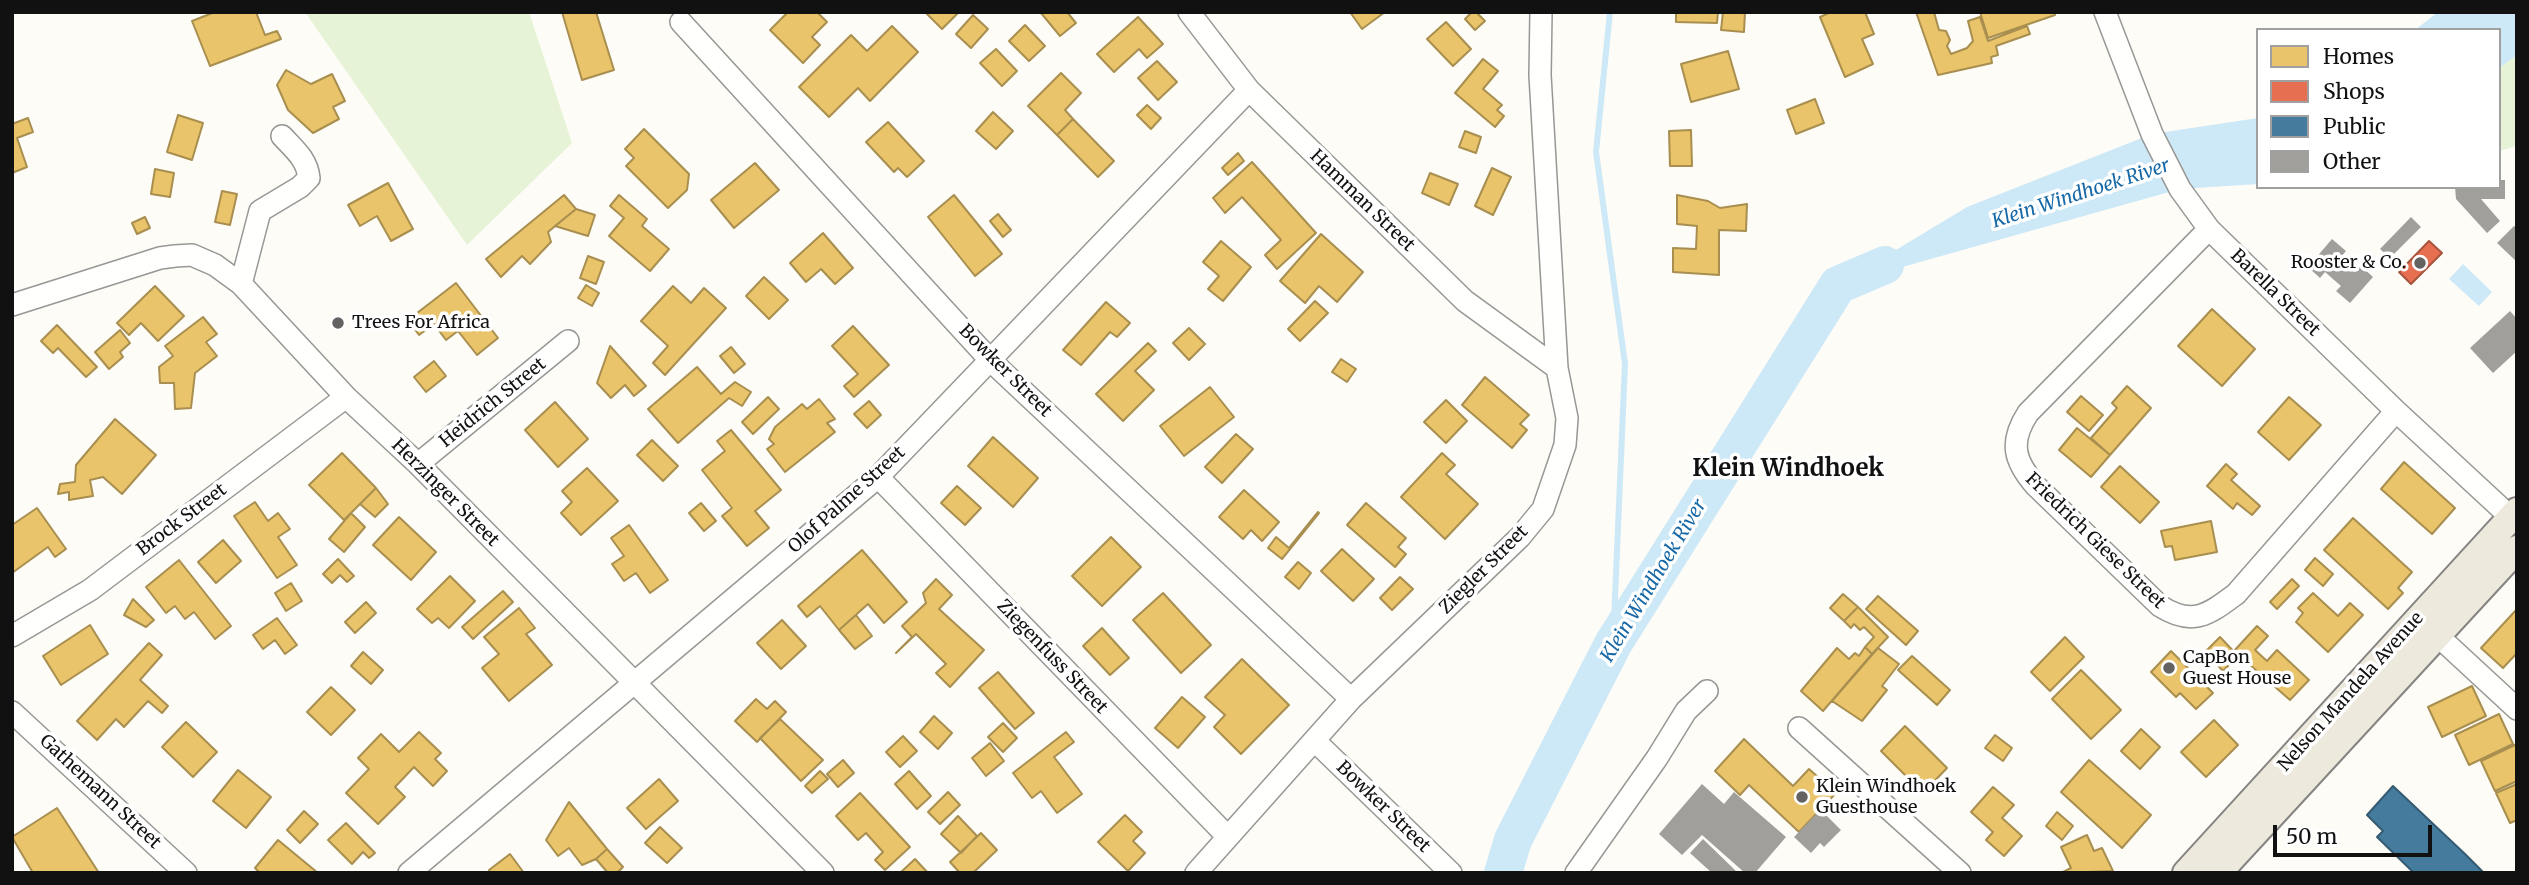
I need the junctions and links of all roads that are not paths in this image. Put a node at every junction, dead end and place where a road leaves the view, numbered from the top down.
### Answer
1 (1189, 12) edge
2 (1541, 12) edge
3 (2105, 12) edge
4 (681, 22) dead end
5 (1249, 90) junction
6 (282, 136) dead end
7 (2209, 229) junction
8 (241, 284) junction
9 (12, 306) edge
10 (568, 341) dead end
11 (990, 359) junction
12 (1557, 368) junction
13 (346, 397) junction
14 (2396, 411) junction
15 (418, 464) junction
16 (878, 477) junction
17 (2515, 517) edge
18 (2517, 549) edge
19 (12, 636) edge
20 (2438, 636) junction
21 (633, 681) junction
22 (1707, 691) dead end
23 (1351, 699) junction
24 (2517, 709) edge
25 (12, 712) edge
26 (1799, 728) dead end
27 (1315, 741) junction
28 (1227, 836) junction
29 (186, 873) edge
30 (409, 873) edge
31 (823, 873) edge
32 (1196, 873) edge
33 (1451, 873) edge
34 (1576, 873) edge
35 (1961, 873) edge
36 (2186, 873) edge
37 (2218, 873) edge

1 - 5 street, Hamman Street
2 - 12 street, Ziegler Street
3 - 7 street, Barella Street
4 - 11 street, Bowker Street
5 - 11 street, Olof Palme Street
5 - 12 street, Hamman Street
6 - 8 street
7 - 14 street, Barella Street
7 - 14 street, Friedrich Giese Street
8 - 9 street, Herzinger Street
8 - 13 street, Herzinger Street
10 - 15 street, Heidrich Street
11 - 16 street, Olof Palme Street
11 - 23 street, Bowker Street
12 - 23 street, Ziegler Street
13 - 15 street, Herzinger Street
13 - 19 street, Brock Street
14 - 17 street, Barella Street
15 - 21 street, Herzinger Street
16 - 21 street, Olof Palme Street
16 - 28 street, Ziegenfuss Street
17 - 36 main road, Nelson Mandela Avenue
18 - 20 main road, Nelson Mandela Avenue
20 - 24 street
20 - 37 main road, Nelson Mandela Avenue
21 - 30 street, Olof Palme Street
21 - 31 street, Herzinger Street
22 - 34 street
23 - 27 street, Ziegler Street
25 - 29 street, Gathemann Street
26 - 35 street
27 - 28 street, Ziegler Street
27 - 33 street, Bowker Street
28 - 32 street, Ziegler Street

